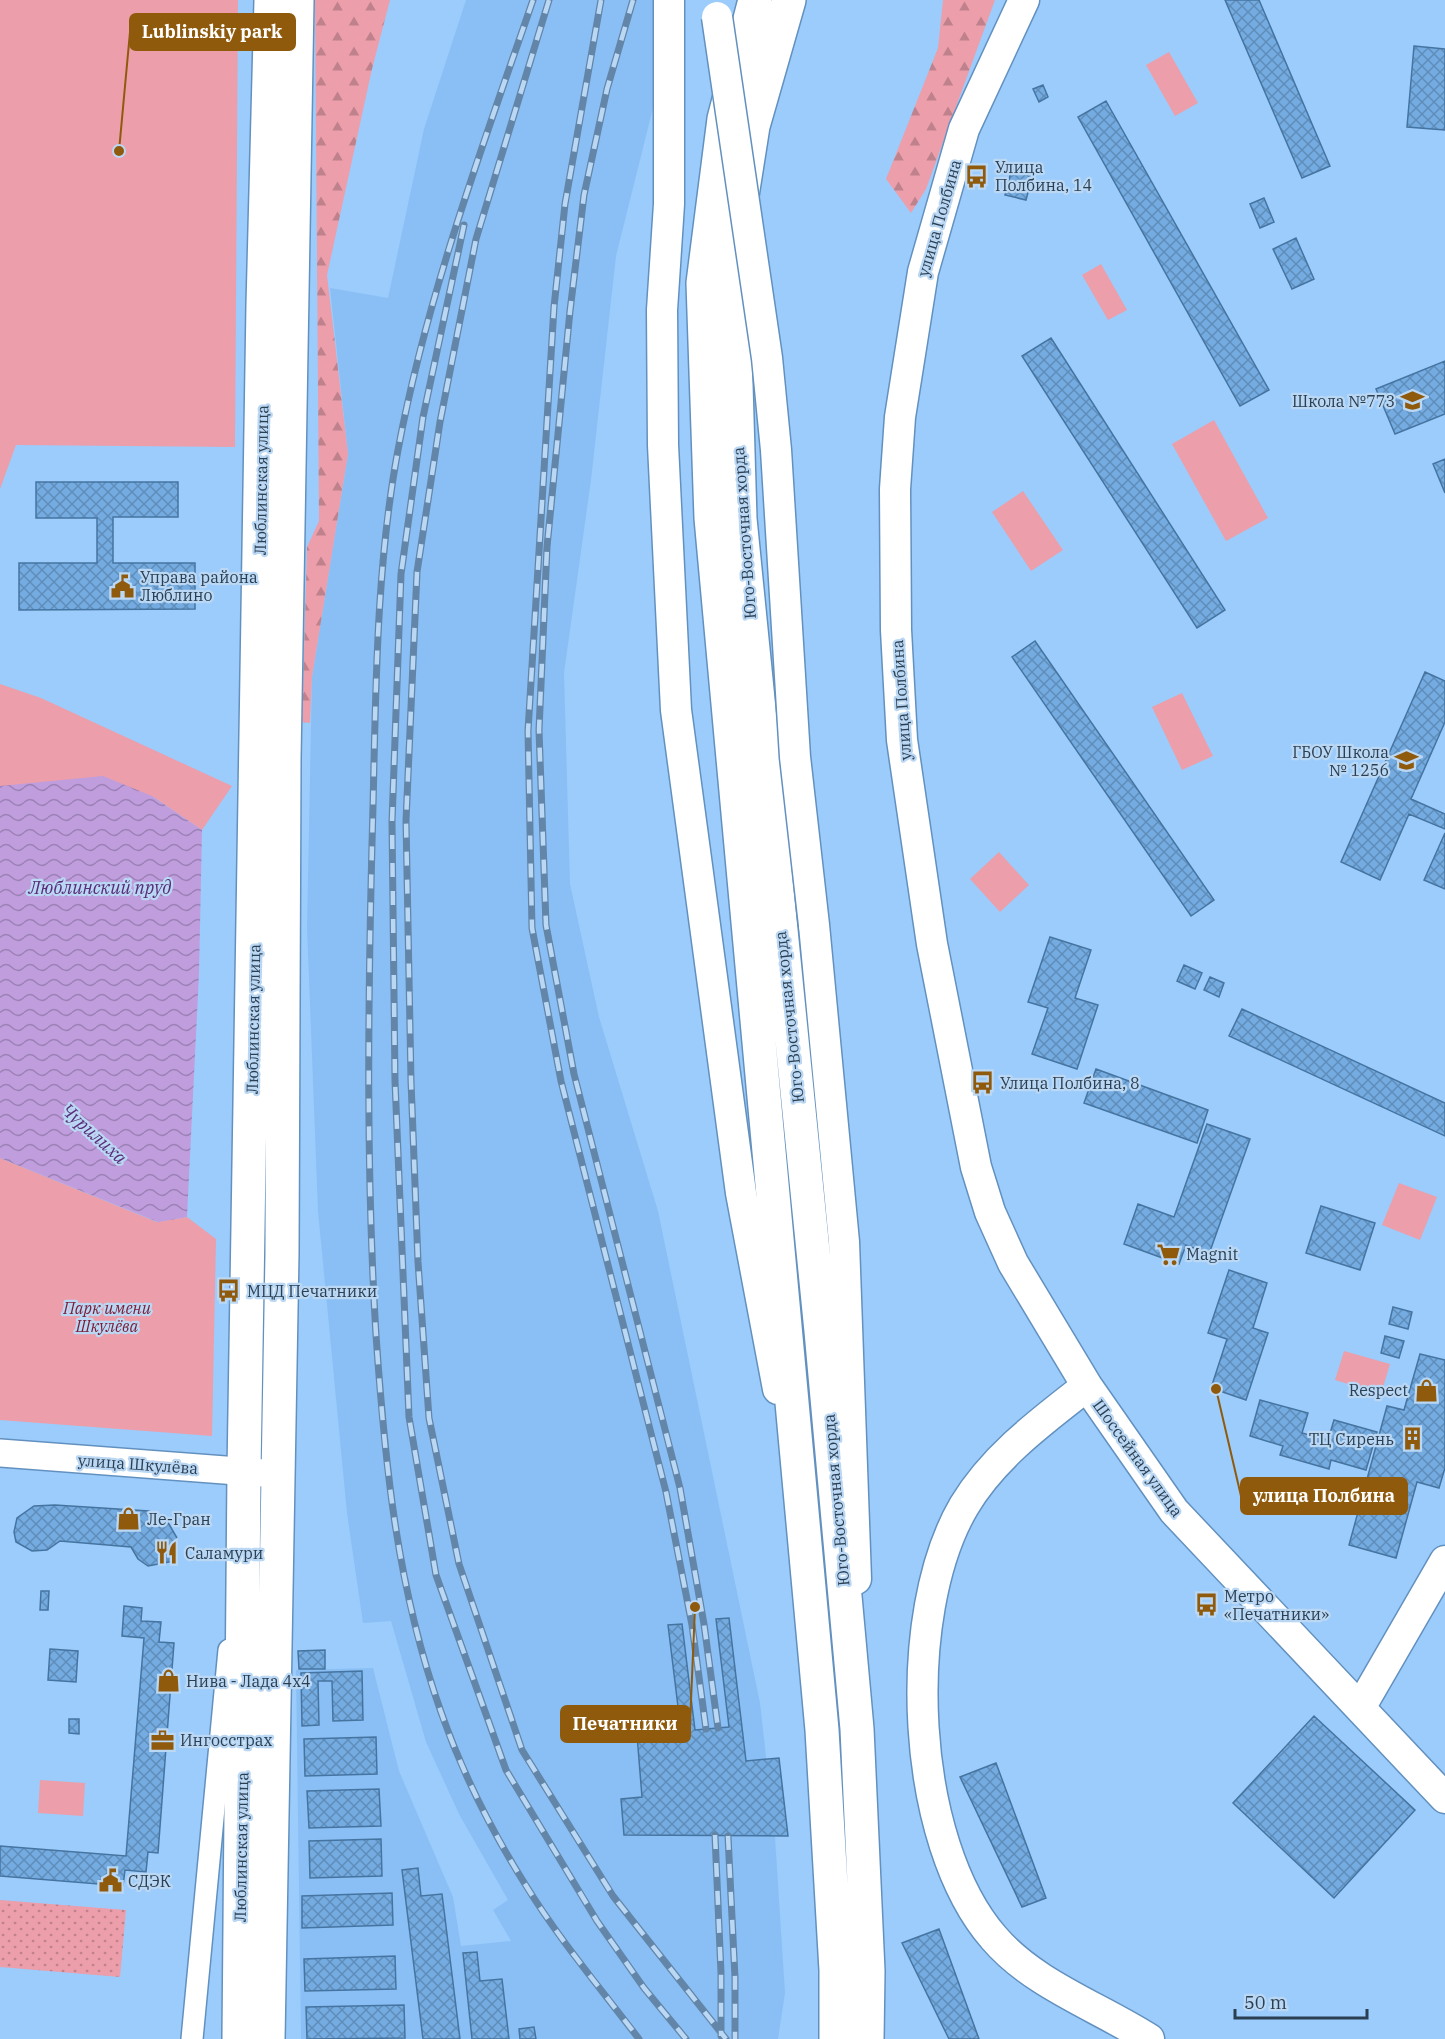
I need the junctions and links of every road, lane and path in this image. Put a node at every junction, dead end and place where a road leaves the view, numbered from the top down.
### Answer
1 (271, 0) edge
2 (297, 0) edge
3 (669, 0) edge
4 (717, 0) edge
5 (755, 0) edge
6 (789, 0) edge
7 (1024, 0) edge
8 (1087, 1386) junction
9 (0, 1454) edge
10 (244, 1472) junction
11 (277, 1474) junction
12 (799, 1501) junction
13 (244, 1521) junction
14 (1445, 1561) edge
15 (1360, 1708) junction
16 (857, 1729) junction
17 (1445, 1798) edge
18 (192, 2039) edge
19 (239, 2039) edge
20 (268, 2039) edge
21 (836, 2039) edge
22 (867, 2039) edge
23 (1149, 2039) edge

1 - 10 main road, Люблинская улица
2 - 11 main road, Люблинская улица
3 - 12 main road
4 - 16 main road, bridge
5 - 12 main road, Юго-Восточная хорда
6 - 16 main road, Юго-Восточная хорда
7 - 8 main road, улица Полбина
8 - 15 main road, Шоссейная улица
8 - 23 main road, Шоссейная улица
9 - 10 street, улица Шкулёва
10 - 11 street, улица Шкулёва
10 - 13 main road, Люблинская улица
11 - 20 main road, Люблинская улица
12 - 21 main road, Юго-Восточная хорда
13 - 18 street
13 - 19 main road, Люблинская улица
14 - 15 main road
15 - 17 main road, Шоссейная улица
16 - 22 main road, Юго-Восточная хорда

